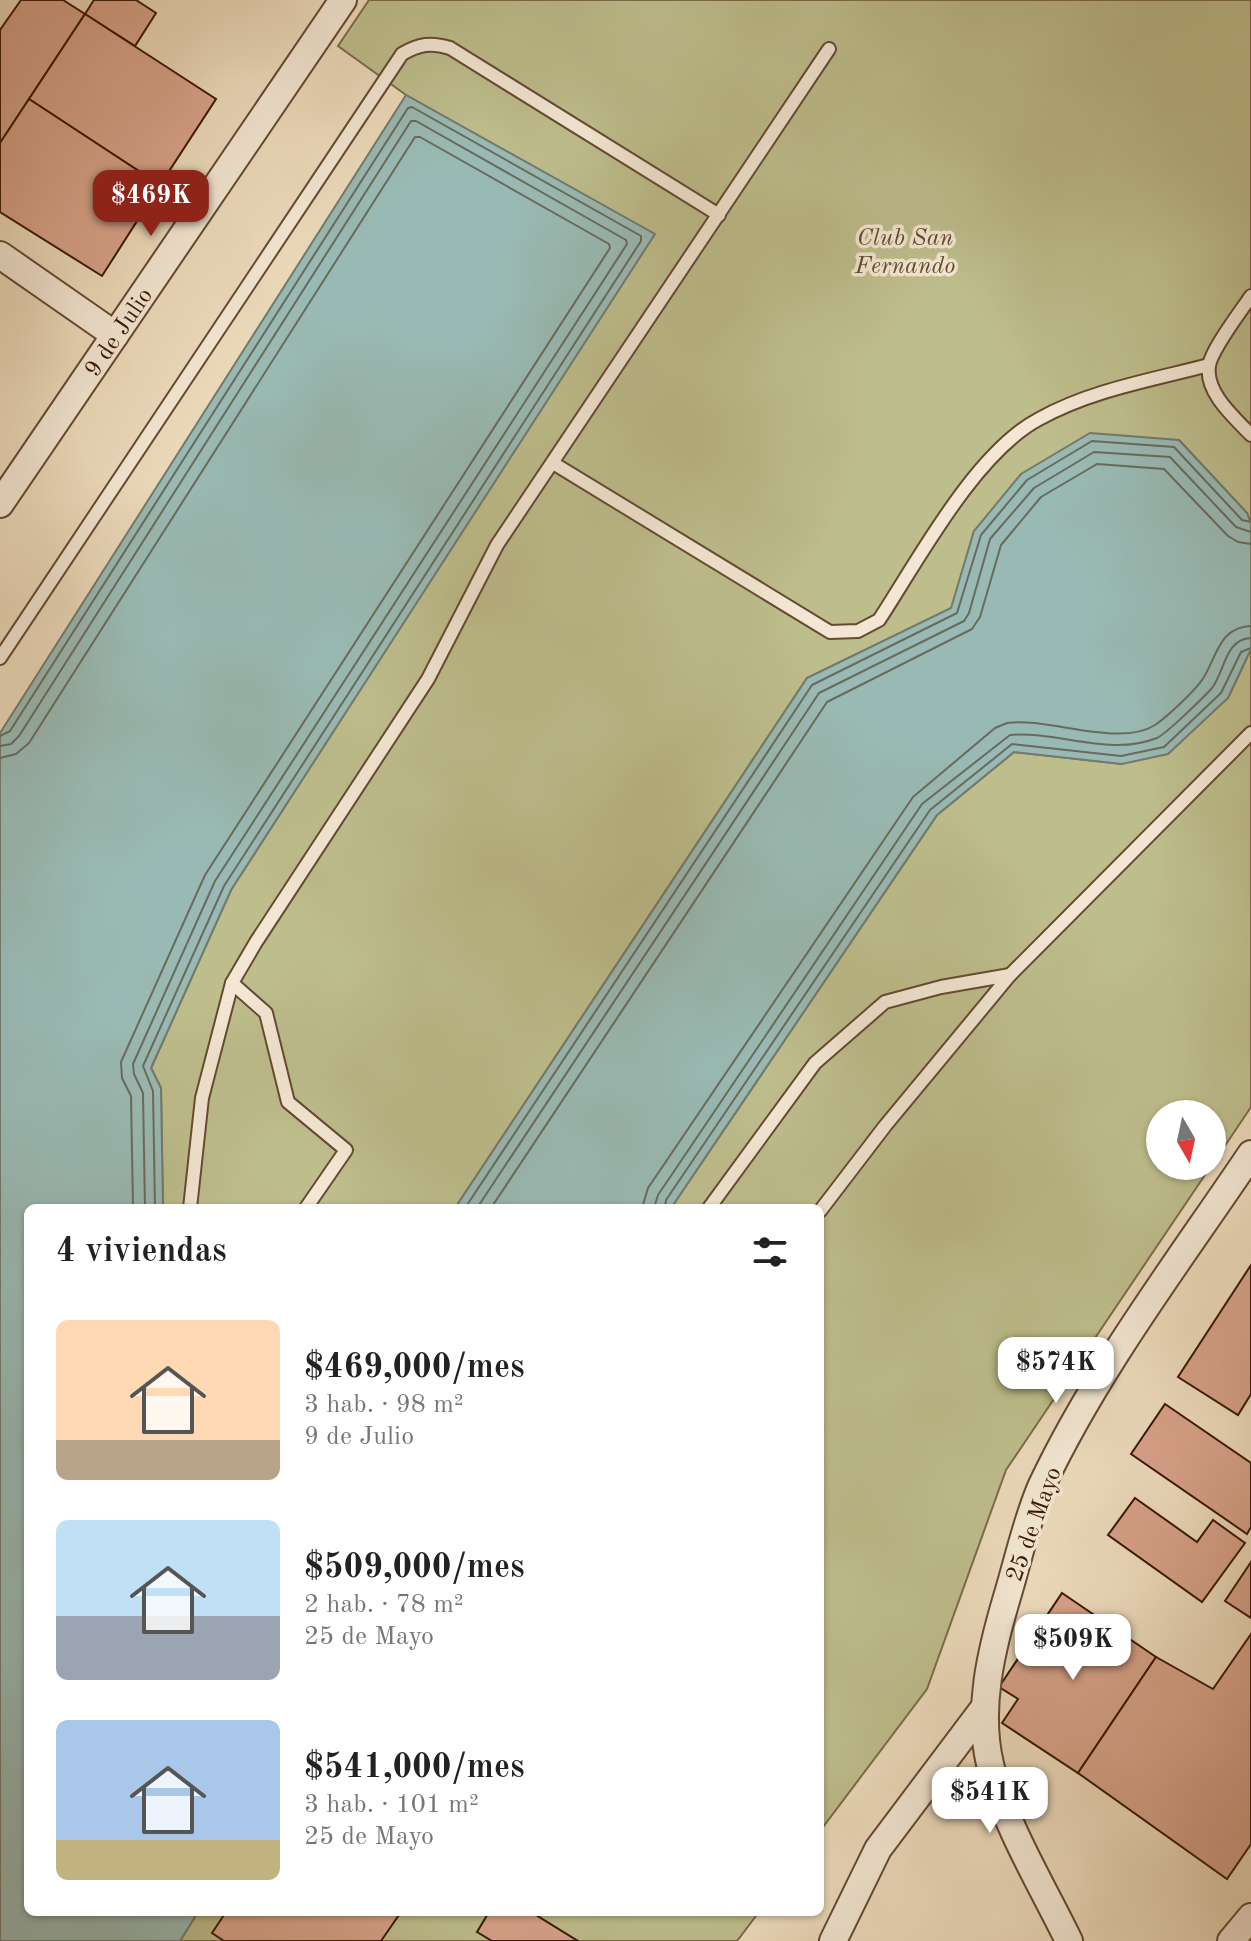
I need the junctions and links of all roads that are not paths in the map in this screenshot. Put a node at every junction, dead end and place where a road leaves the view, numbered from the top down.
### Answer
1 (343, 0) edge
2 (829, 49) dead end
3 (719, 215) junction
4 (0, 255) edge
5 (1251, 296) edge
6 (115, 335) junction
7 (1209, 365) junction
8 (1251, 435) edge
9 (553, 463) junction
10 (0, 504) edge
11 (0, 658) edge
12 (1251, 733) edge
13 (1010, 975) junction
14 (232, 983) junction
15 (1251, 1154) edge
16 (190, 1204) edge
17 (309, 1204) edge
18 (712, 1204) edge
19 (824, 1206) edge
20 (984, 1708) junction
21 (1251, 1917) edge
22 (833, 1941) edge
23 (1069, 1941) edge
24 (1231, 1941) edge

1 - 6 street, 9 de Julio
2 - 3 lane
3 - 9 lane
3 - 11 lane
4 - 6 street
5 - 7 lane
6 - 10 street, 9 de Julio
7 - 8 lane
7 - 9 lane
9 - 14 lane
12 - 13 lane
13 - 18 lane
13 - 19 lane
14 - 16 lane
14 - 17 lane
15 - 20 street, 25 de Mayo
20 - 22 street
20 - 23 street
21 - 24 street

